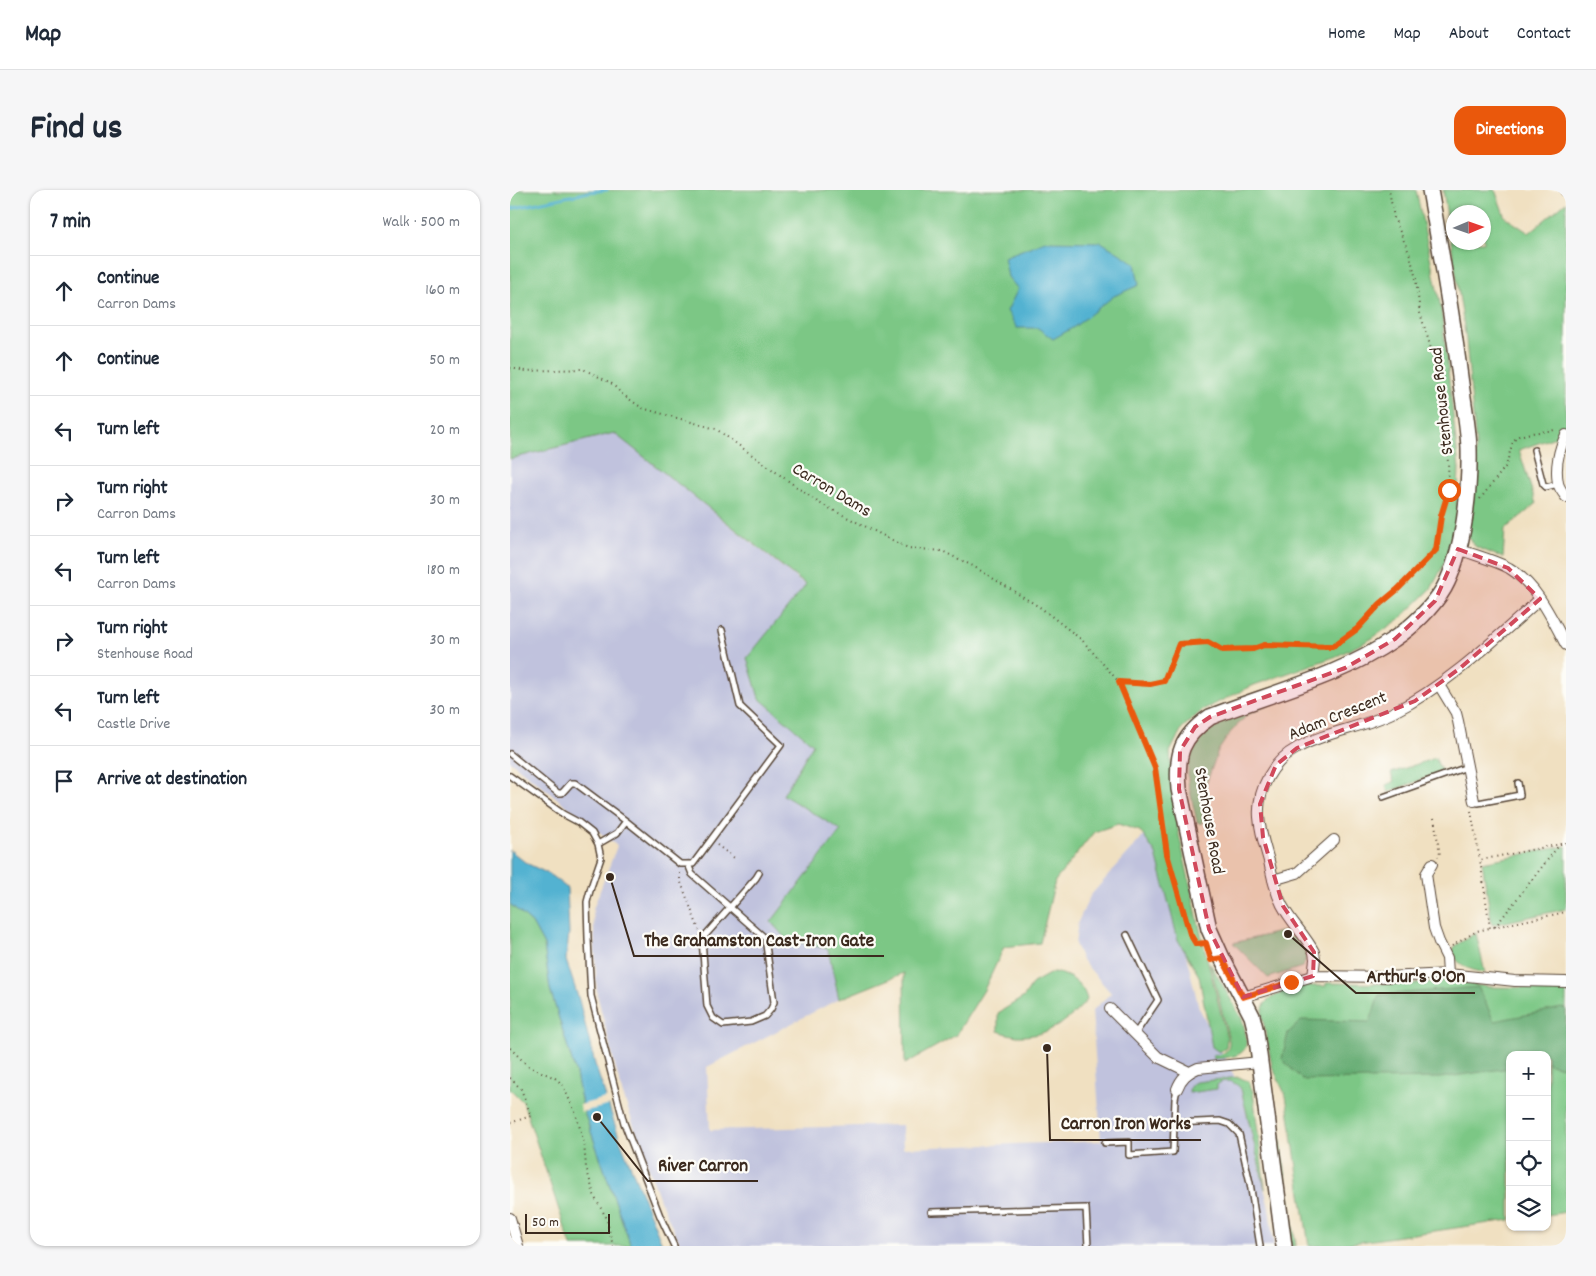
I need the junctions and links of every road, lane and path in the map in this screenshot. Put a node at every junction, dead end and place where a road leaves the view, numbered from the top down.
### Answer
1 (1389, 190) edge
2 (1430, 190) edge
3 (510, 368) edge
4 (1562, 433) edge
5 (1534, 450) dead end
6 (1558, 484) junction
7 (1566, 497) edge
8 (1464, 514) junction
9 (1458, 549) junction
10 (1540, 599) junction
11 (722, 630) dead end
12 (1566, 644) edge
13 (1119, 682) junction
14 (1439, 685) junction
15 (510, 754) edge
16 (1467, 767) junction
17 (510, 776) edge
18 (1518, 783) dead end
19 (1383, 797) dead end
20 (1474, 801) junction
21 (1434, 818) dead end
22 (626, 821) junction
23 (710, 840) junction
24 (1334, 840) dead end
25 (1566, 843) edge
26 (598, 844) junction
27 (1560, 844) junction
28 (737, 860) dead end
29 (1480, 860) junction
30 (680, 864) junction
31 (688, 864) junction
32 (1432, 864) joint
33 (759, 873) dead end
34 (1273, 880) junction
35 (730, 908) junction
36 (1566, 912) edge
37 (1494, 927) junction
38 (1490, 928) junction
39 (1127, 935) dead end
40 (702, 939) junction
41 (1206, 943) dead end
42 (1444, 951) junction
43 (1448, 974) junction
44 (1313, 976) junction
45 (1566, 982) edge
46 (1243, 997) junction
47 (1110, 1009) dead end
48 (1135, 1034) junction
49 (510, 1048) edge
50 (1260, 1062) junction
51 (1189, 1072) junction
52 (510, 1078) edge
53 (1177, 1089) joint
54 (510, 1123) edge
55 (1175, 1123) junction
56 (1105, 1143) dead end
57 (931, 1212) dead end
58 (510, 1218) edge
59 (518, 1246) edge
60 (613, 1246) edge
61 (674, 1246) edge
62 (1088, 1246) edge
63 (1260, 1246) edge
64 (1284, 1246) edge

1 - 13 path
2 - 8 street, Stenhouse Road
3 - 13 path, Carron Dams
4 - 6 street
4 - 8 path
5 - 6 lane
6 - 7 street
8 - 9 street, Stenhouse Road
9 - 10 street
9 - 46 street, Stenhouse Road
10 - 12 street
10 - 14 street, Adam Crescent
11 - 23 lane
13 - 41 path, Carron Dams
14 - 16 street
14 - 34 street, Adam Crescent
15 - 22 lane
16 - 19 lane
16 - 20 street
17 - 26 lane
18 - 20 lane
20 - 29 path
21 - 32 path
22 - 26 lane
22 - 30 lane
23 - 28 path
23 - 31 lane
24 - 34 street
25 - 27 path
26 - 61 lane
27 - 29 path
27 - 37 path
29 - 38 path
30 - 31 lane
30 - 40 path
31 - 35 lane
32 - 42 street
33 - 35 lane
34 - 44 street, Adam Crescent
35 - 40 lane
35 - 40 lane
36 - 37 path
37 - 38 path
38 - 42 path
39 - 48 lane
42 - 43 street
43 - 44 street
43 - 45 street
44 - 46 street
46 - 50 street, Stenhouse Road
47 - 48 street
48 - 51 street
49 - 60 path
50 - 51 street
50 - 64 street, Stenhouse Road
51 - 53 street
52 - 54 path
53 - 55 lane
55 - 56 lane
55 - 63 lane
57 - 62 lane
58 - 59 street

